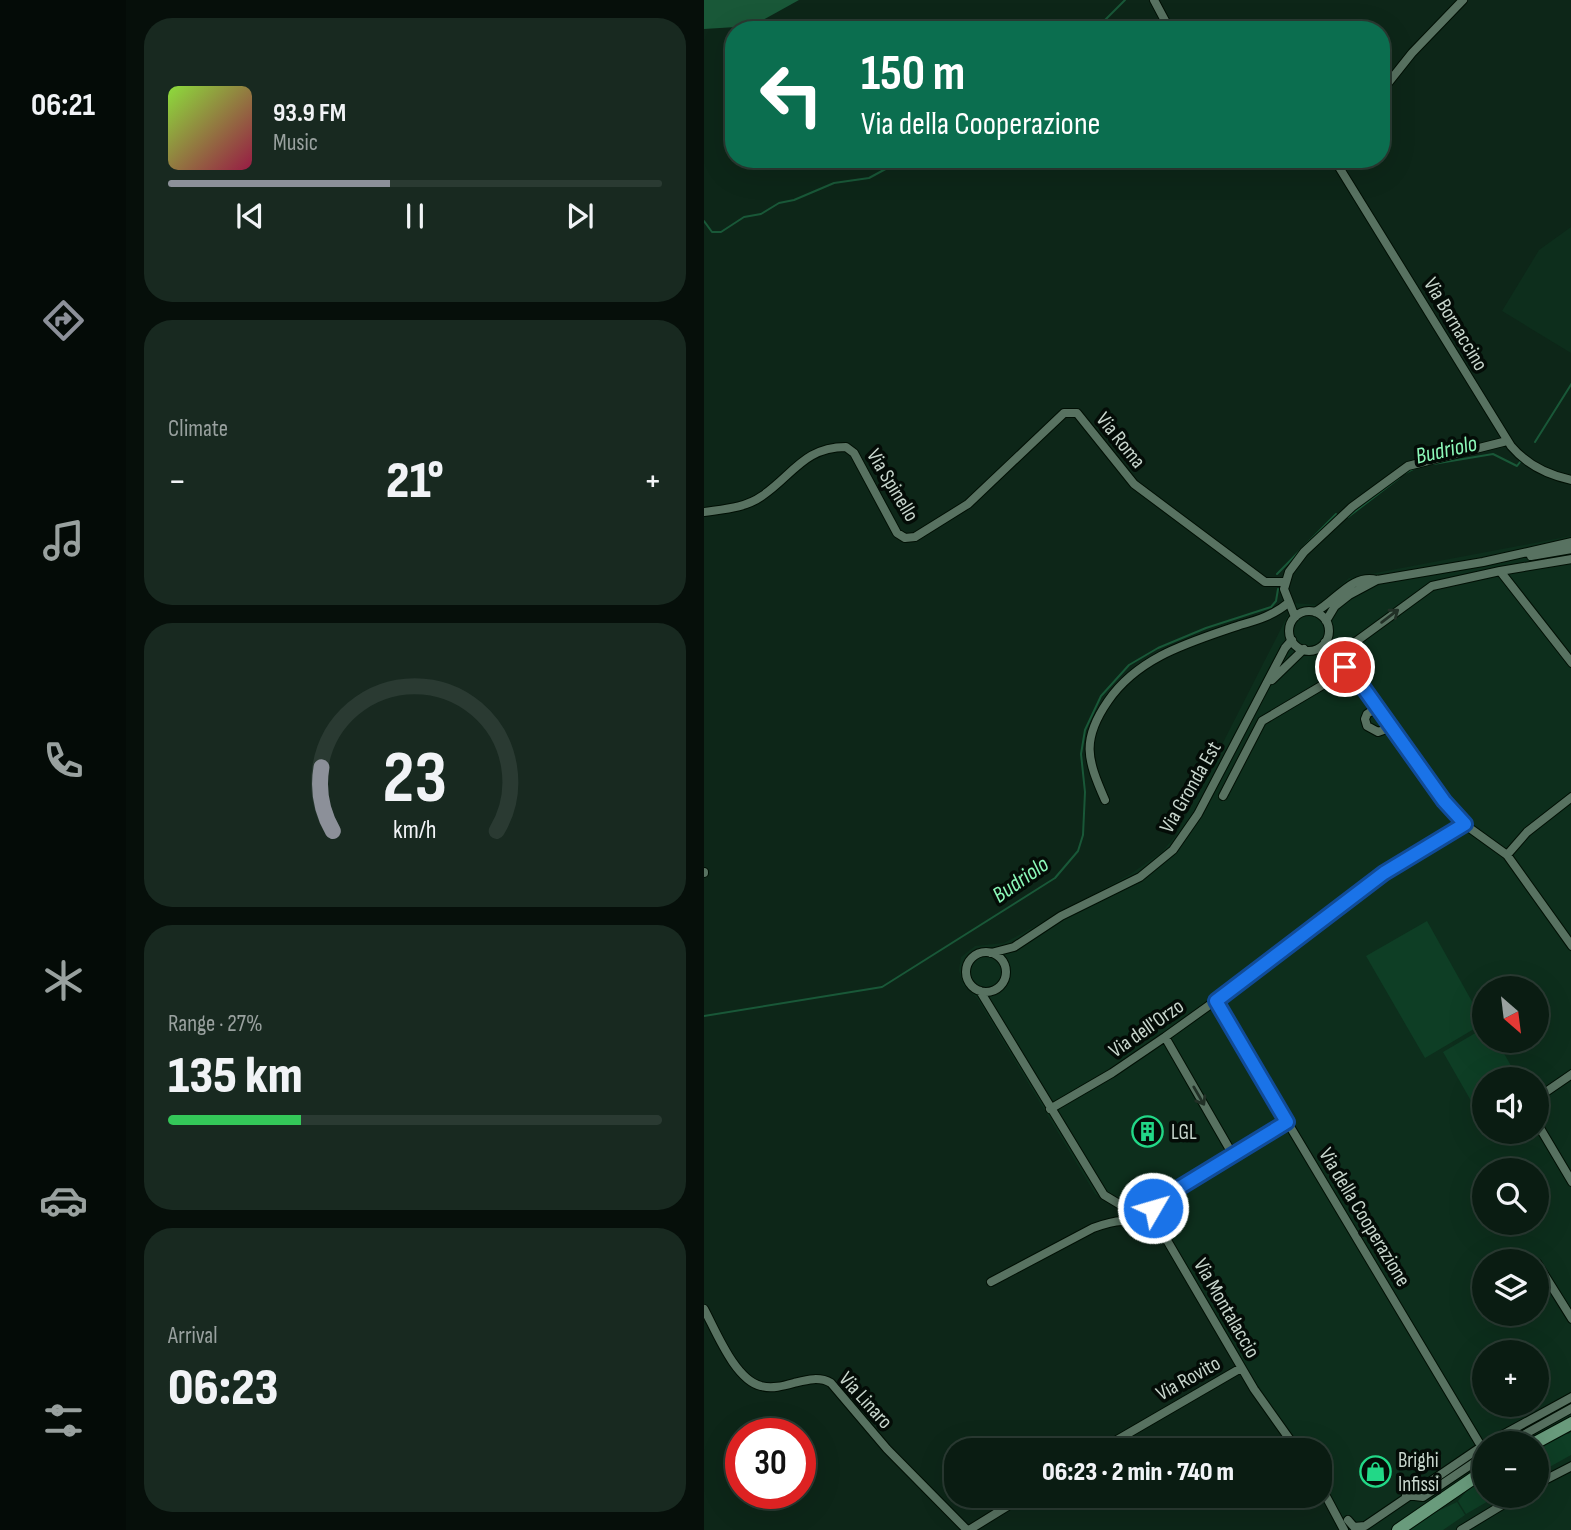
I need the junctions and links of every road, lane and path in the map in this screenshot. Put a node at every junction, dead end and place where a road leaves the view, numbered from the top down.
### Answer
1 (1154, 0) edge
2 (1464, 0) edge
3 (1165, 21) edge
4 (1390, 81) edge
5 (1340, 168) edge
6 (1507, 441) junction
7 (1571, 481) edge
8 (704, 512) edge
9 (943, 522) joint
10 (1571, 542) edge
11 (1571, 549) edge
12 (1571, 559) edge
13 (1483, 562) junction
14 (1500, 571) junction
15 (1377, 580) junction
16 (1284, 582) junction
17 (1288, 603) junction
18 (1315, 612) junction
19 (1295, 617) junction
20 (1326, 621) junction
21 (1292, 640) junction
22 (1321, 645) junction
23 (1304, 649) junction
24 (1337, 659) junction
25 (1571, 663) edge
26 (1348, 670) junction
27 (1265, 687) junction
28 (1378, 707) junction
29 (1392, 727) junction
30 (1223, 796) dead end
31 (1571, 797) edge
32 (1105, 800) dead end
33 (1465, 824) junction
34 (1507, 855) junction
35 (1570, 941) edge
36 (1014, 947) junction
37 (992, 953) junction
38 (1003, 963) junction
39 (995, 989) junction
40 (980, 991) junction
41 (1216, 1001) junction
42 (992, 1012) junction
43 (1165, 1037) junction
44 (1571, 1074) edge
45 (1549, 1090) edge
46 (1050, 1110) junction
47 (1287, 1122) junction
48 (1549, 1144) edge
49 (1232, 1156) junction
50 (1571, 1182) edge
51 (1149, 1208) junction
52 (1161, 1230) junction
53 (991, 1282) dead end
54 (1549, 1282) edge
55 (704, 1308) edge
56 (1571, 1319) edge
57 (1241, 1368) junction
58 (1571, 1396) edge
59 (1553, 1407) junction
60 (1571, 1408) edge
61 (1558, 1415) junction
62 (1571, 1423) edge
63 (1514, 1428) junction
64 (1473, 1431) edge
65 (1510, 1431) edge
66 (1516, 1431) edge
67 (1530, 1431) edge
68 (1549, 1435) edge
69 (1119, 1438) edge
70 (1289, 1438) edge
71 (1472, 1456) edge
72 (1472, 1460) edge
73 (1571, 1466) edge
74 (1446, 1470) junction
75 (1451, 1478) junction
76 (1549, 1478) edge
77 (1472, 1479) edge
78 (1406, 1495) junction
79 (1004, 1508) edge
80 (1332, 1508) edge
81 (1497, 1508) edge
82 (1348, 1520) dead end
83 (968, 1530) edge
84 (1344, 1530) edge
85 (1398, 1530) edge
86 (1461, 1530) edge

1 - 3 street
2 - 4 street
5 - 6 street, Via Bornaccino
6 - 7 street, Via Bornaccino
6 - 16 street
8 - 9 street, Via Spinello
9 - 16 street, Via Roma
10 - 13 street
11 - 13 street
12 - 14 street
13 - 15 street
24 -> 14 street
14 - 25 street
15 - 18 street
15 - 20 street
16 - 17 street
17 - 19 street
17 - 32 street
18 - 19 street
18 - 20 street
19 - 21 street, Via Gronda Est
20 - 22 street
21 - 23 street
21 - 27 street, Via Gronda Est
22 - 23 street
22 - 24 street
23 - 27 street, Via Gronda Est
24 - 26 street
26 - 28 street
26 - 30 street
27 - 36 street, Via Gronda Est
28 - 29 street
28 - 29 street
29 - 33 street
31 - 34 street
33 - 34 street
33 - 41 street, Via dell'Orzo
34 - 35 street
36 - 37 street, Via Gronda Est
36 - 38 street, Via Gronda Est
37 - 38 street
37 - 40 street, Via Gronda Est
38 - 39 street, Via Gronda Est
39 - 40 street
39 - 42 street, Via Gronda Est
40 - 42 street, Via Gronda Est
41 - 43 street, Via dell'Orzo
41 - 47 street, Via della Cooperazione
42 - 46 street, Via Gronda Est
43 - 46 street, Via dell'Orzo
43 -> 49 street
44 - 45 street
46 - 51 street, Via Gronda Est
47 - 49 street
47 - 64 street, Via della Cooperazione
48 - 50 street
49 - 51 street
51 - 52 street
52 - 53 street
52 - 57 street, Via Montalaccio
54 - 56 street
55 - 83 street, Via Linaro
57 - 69 street, Via Rovito
57 - 70 street, Via Montalaccio
58 - 59 street
59 - 61 street
59 - 63 street
60 - 61 street
61 - 67 street
62 - 68 main road
63 - 65 street
63 - 66 street
71 - 74 street
72 - 75 street
73 - 76 street
74 - 75 street
74 - 78 street
75 - 78 street
77 - 85 main road
78 - 82 street
79 - 83 street, Via Linaro
80 - 84 street
81 - 86 street

